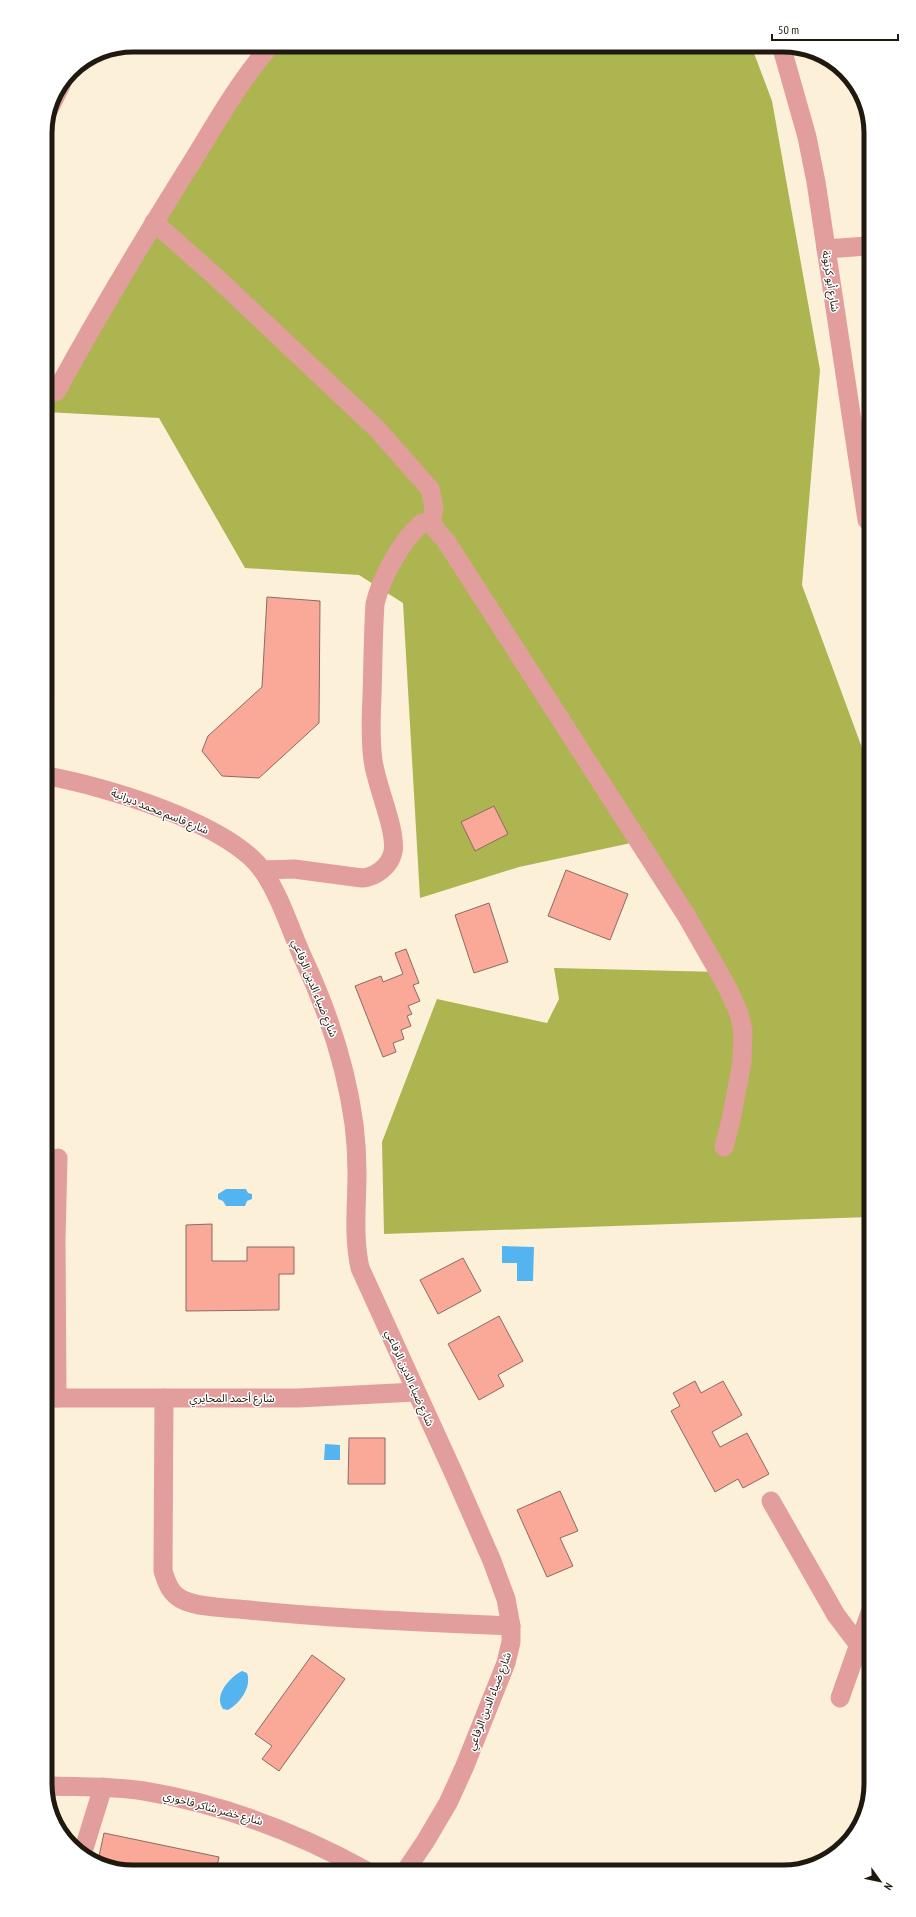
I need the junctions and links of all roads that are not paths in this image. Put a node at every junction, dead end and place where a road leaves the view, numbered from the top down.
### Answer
1 (266, 52) edge
2 (783, 52) edge
3 (154, 222) junction
4 (864, 246) edge
5 (826, 250) junction
6 (56, 392) dead end
7 (864, 500) edge
8 (431, 524) junction
9 (52, 777) edge
10 (262, 870) junction
11 (724, 1147) dead end
12 (58, 1158) dead end
13 (415, 1392) junction
14 (53, 1398) edge
15 (164, 1398) junction
16 (771, 1501) dead end
17 (511, 1626) junction
18 (864, 1627) edge
19 (858, 1644) junction
20 (840, 1698) dead end
21 (52, 1786) edge
22 (103, 1787) junction
23 (84, 1848) edge
24 (355, 1865) edge
25 (409, 1865) edge

1 - 3 street
2 - 5 street, شارع أبو كرتونة
3 - 6 street
3 - 8 street
4 - 5 street
5 - 7 street, شارع أبو كرتونة
8 - 10 street
8 - 11 street
9 - 10 street, شارع قاسم محمد ديرانية
10 - 13 street, شارع ضياء الدين الرفاعي
12 - 14 street
13 - 15 street, شارع أحمد المحايري
13 - 17 street, شارع ضياء الدين الرفاعي
14 - 15 street, شارع أحمد المحايري
15 - 17 street
16 - 19 street
17 - 25 street, شارع ضياء الدين الرفاعي
18 - 19 street
19 - 20 street
21 - 22 street, شارع خضر شاكر فاخوري
22 - 23 street
22 - 24 street, شارع خضر شاكر فاخوري

